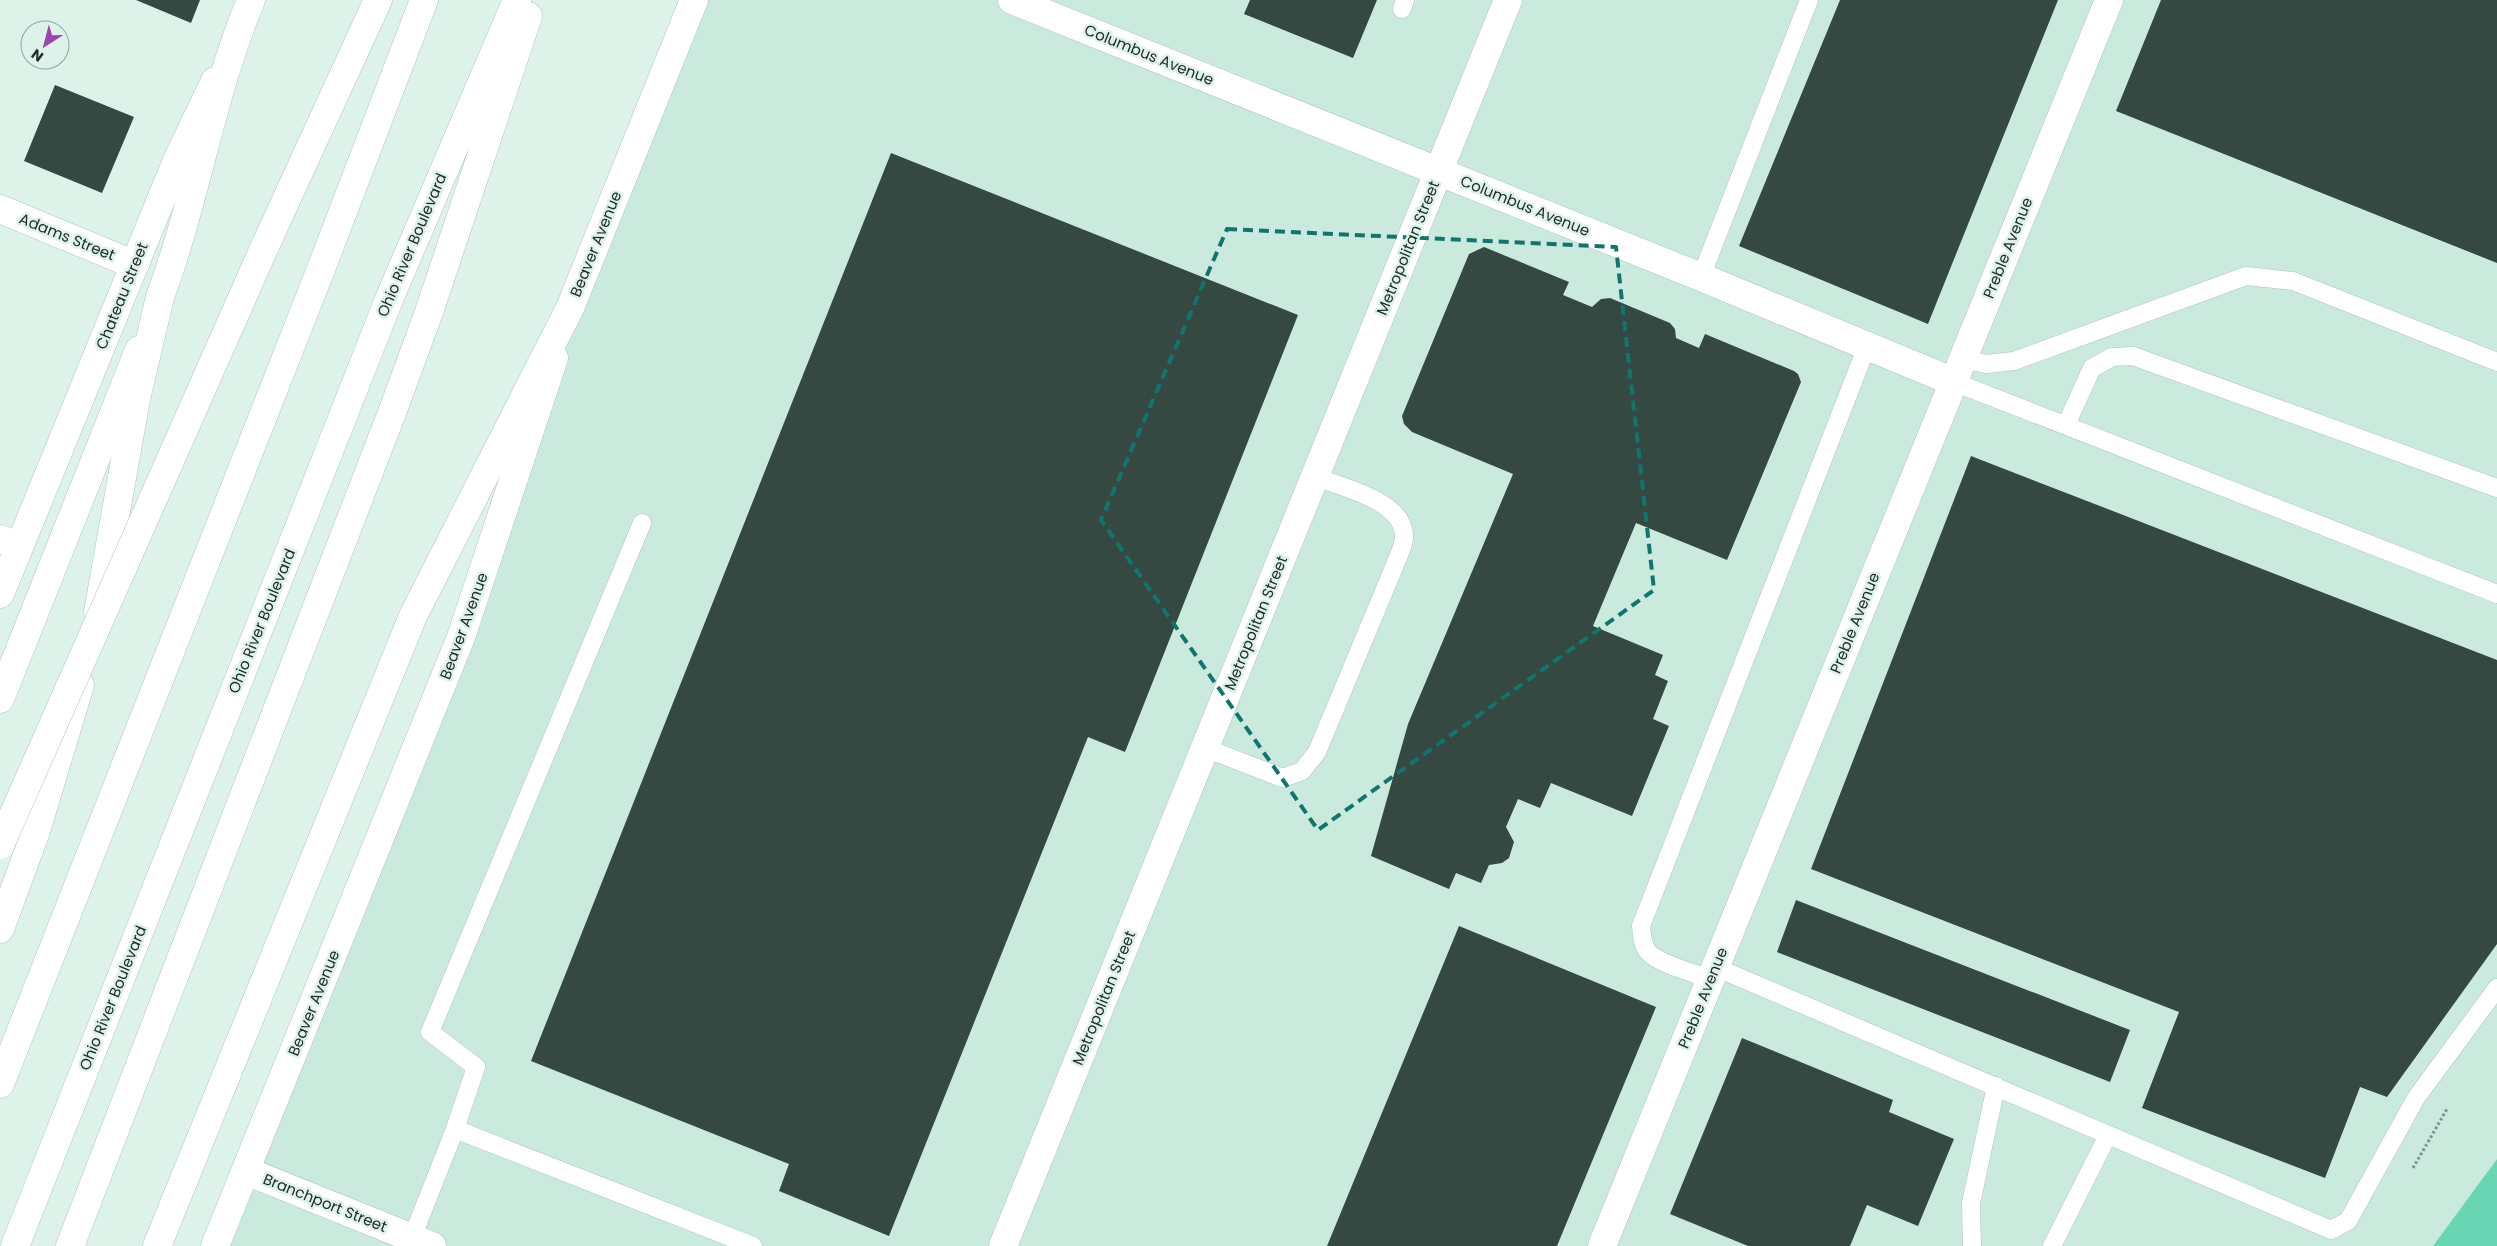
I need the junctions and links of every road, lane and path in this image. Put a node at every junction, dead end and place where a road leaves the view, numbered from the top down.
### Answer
1 (250, 0) edge
2 (378, 0) edge
3 (424, 0) edge
4 (517, 0) edge
5 (533, 0) edge
6 (694, 0) edge
7 (1012, 0) edge
8 (1508, 0) edge
9 (1809, 0) edge
10 (2109, 0) edge
11 (231, 48) junction
12 (1439, 171) junction
13 (0, 209) edge
14 (135, 264) junction
15 (1701, 277) junction
16 (160, 297) junction
17 (570, 308) junction
18 (1867, 346) junction
19 (2497, 362) edge
20 (1958, 370) junction
21 (2066, 426) junction
22 (1315, 477) junction
23 (2497, 488) edge
24 (642, 523) dead end
25 (10, 543) edge
26 (0, 594) edge
27 (2497, 594) edge
28 (0, 699) edge
29 (1205, 748) junction
30 (0, 845) edge
31 (0, 930) edge
32 (1713, 973) junction
33 (2497, 988) edge
34 (0, 1084) edge
35 (1996, 1086) junction
36 (455, 1128) junction
37 (2108, 1135) junction
38 (246, 1171) junction
39 (422, 1242) edge
40 (16, 1246) edge
41 (70, 1246) edge
42 (157, 1246) edge
43 (215, 1246) edge
44 (752, 1246) edge
45 (1003, 1246) edge
46 (1602, 1246) edge
47 (1972, 1246) edge
48 (2052, 1246) edge

1 - 11 main road, Chateau Street
2 - 30 main road, bridge
3 - 34 main road
4 - 40 main road, Ohio River Boulevard
5 - 41 main road
6 - 17 main road, Beaver Avenue
7 - 12 main road, Columbus Avenue
8 - 12 main road, Metropolitan Street
9 - 15 lane
10 - 20 main road, Preble Avenue
11 - 14 main road, Chateau Street
11 - 16 main road
12 - 15 main road, Columbus Avenue
12 - 22 main road, Metropolitan Street
13 - 14 main road, Adams Street
14 - 25 main road, Chateau Street
15 - 18 main road, Columbus Avenue
16 - 28 main road
16 - 31 main road
17 - 38 main road, Beaver Avenue
17 - 42 main road
18 - 20 main road, Columbus Avenue
18 - 32 lane
19 - 20 lane
20 - 21 lane
20 - 32 main road, Preble Avenue
21 - 23 lane
21 - 27 lane
22 - 29 main road, Metropolitan Street
22 - 29 lane
24 - 36 lane
25 - 26 main road, Chateau Street
29 - 45 main road, Metropolitan Street
32 - 35 lane
32 - 46 main road, Preble Avenue
33 - 37 lane
35 - 37 lane
35 - 47 lane
36 - 39 lane
36 - 44 lane
37 - 48 lane
38 - 39 main road, Branchport Street
38 - 43 main road, Beaver Avenue

